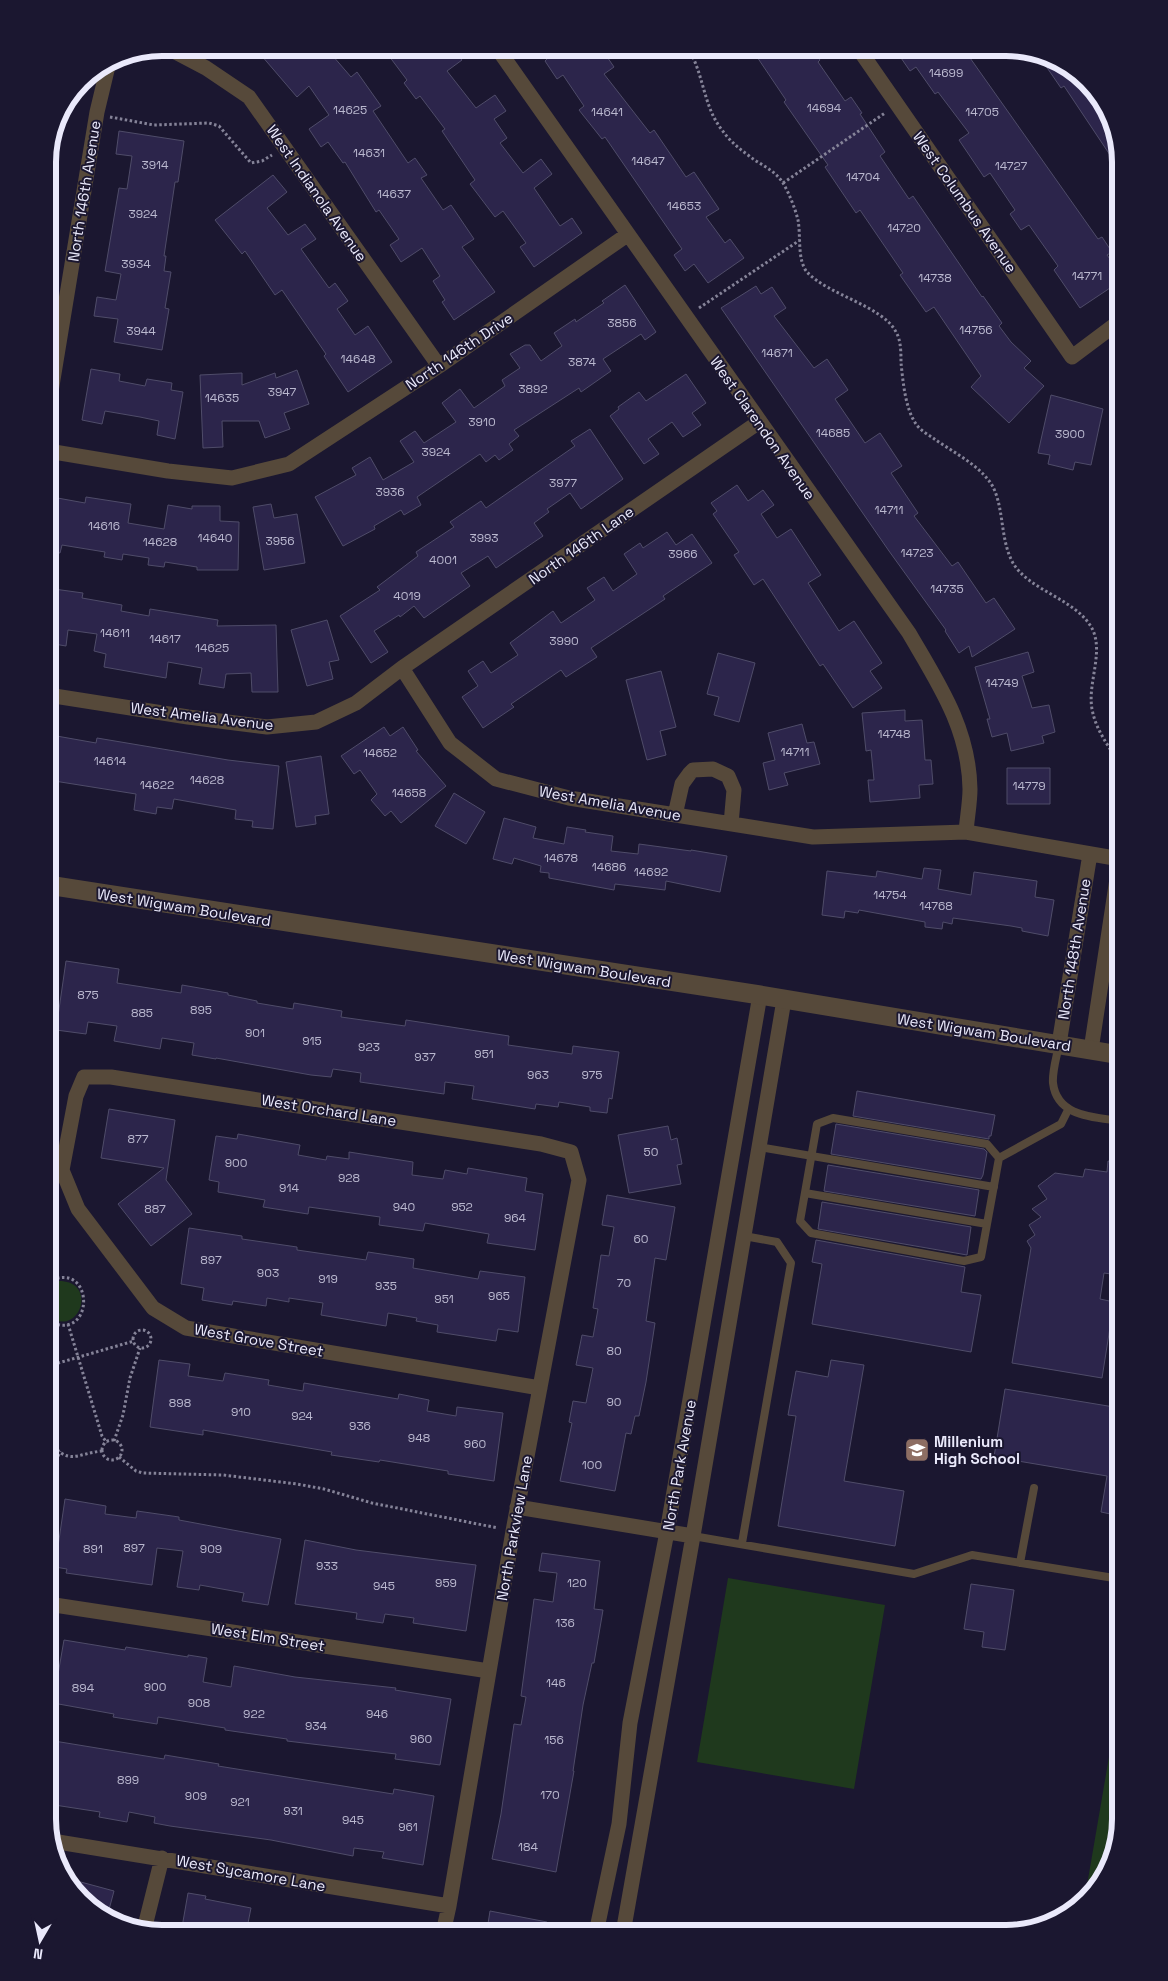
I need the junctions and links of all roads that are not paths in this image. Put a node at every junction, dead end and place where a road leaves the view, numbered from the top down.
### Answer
1 (183, 56) edge
2 (503, 56) edge
3 (864, 56) edge
4 (107, 72) edge
5 (627, 235) junction
6 (1112, 327) edge
7 (56, 361) edge
8 (439, 366) junction
9 (759, 422) junction
10 (56, 451) edge
11 (402, 668) junction
12 (56, 696) edge
13 (675, 815) junction
14 (731, 824) junction
15 (966, 832) junction
16 (1090, 854) junction
17 (1112, 858) edge
18 (56, 887) edge
19 (1112, 912) edge
20 (760, 996) junction
21 (784, 1000) junction
22 (1059, 1044) junction
23 (1091, 1050) junction
24 (1112, 1054) edge
25 (84, 1077) joint
26 (1068, 1110) junction
27 (1112, 1120) edge
28 (759, 1147) junction
29 (571, 1152) joint
30 (810, 1157) junction
31 (999, 1158) junction
32 (56, 1166) edge
33 (56, 1171) edge
34 (994, 1187) junction
35 (804, 1193) junction
36 (988, 1224) junction
37 (744, 1236) junction
38 (540, 1388) junction
39 (1034, 1488) dead end
40 (517, 1507) junction
41 (667, 1532) junction
42 (693, 1536) junction
43 (742, 1543) junction
44 (1020, 1563) junction
45 (1112, 1578) edge
46 (56, 1605) edge
47 (489, 1670) junction
48 (59, 1842) edge
49 (162, 1858) junction
50 (449, 1906) junction
51 (146, 1924) edge
52 (445, 1925) edge
53 (598, 1925) edge
54 (624, 1925) edge

1 - 8 street, West Indianola Avenue
2 - 5 street, West Clarendon Avenue
3 - 6 street, West Columbus Avenue
4 - 7 street, North 146th Avenue
5 - 8 street, North 146th Drive
5 - 9 street, West Clarendon Avenue
8 - 10 street, North 146th Drive
9 - 11 street, North 146th Lane
9 - 15 street, West Clarendon Avenue
11 - 12 street, West Amelia Avenue
11 - 13 street, West Amelia Avenue
13 - 14 street, West Amelia Avenue
13 - 14 street
14 - 15 street, West Amelia Avenue
15 - 16 street, West Amelia Avenue
16 - 17 street, West Amelia Avenue
16 - 22 street, North 148th Avenue
18 - 20 street, West Wigwam Boulevard
19 - 23 street
20 - 21 street, West Wigwam Boulevard
20 - 41 street, North Park Avenue
21 - 22 street, West Wigwam Boulevard
21 - 28 street, North Park Avenue
22 - 23 street, West Wigwam Boulevard
22 - 26 lane
23 - 24 street, West Wigwam Boulevard
25 - 29 street, West Orchard Lane
25 - 32 street, West Grove Street
26 - 27 lane
26 - 31 lane
28 - 30 lane
28 - 37 street, North Park Avenue
29 - 38 street, North Parkview Lane
30 - 31 lane
30 - 34 lane
30 - 35 lane
31 - 34 lane
33 - 38 street, West Grove Street
34 - 36 lane
35 - 36 lane
35 - 36 lane
37 - 42 street, North Park Avenue
37 - 43 lane
38 - 40 street, North Parkview Lane
39 - 44 lane
40 - 41 street
40 - 47 street, North Parkview Lane
41 - 42 street
41 - 53 street, North Park Avenue
42 - 43 lane
42 - 54 street, North Park Avenue
43 - 44 lane
44 - 45 lane
46 - 47 street, West Elm Street
47 - 50 street, North Parkview Lane
48 - 49 street, West Sycamore Lane
49 - 50 street, West Sycamore Lane
49 - 51 street
50 - 52 street, North Parkview Lane

